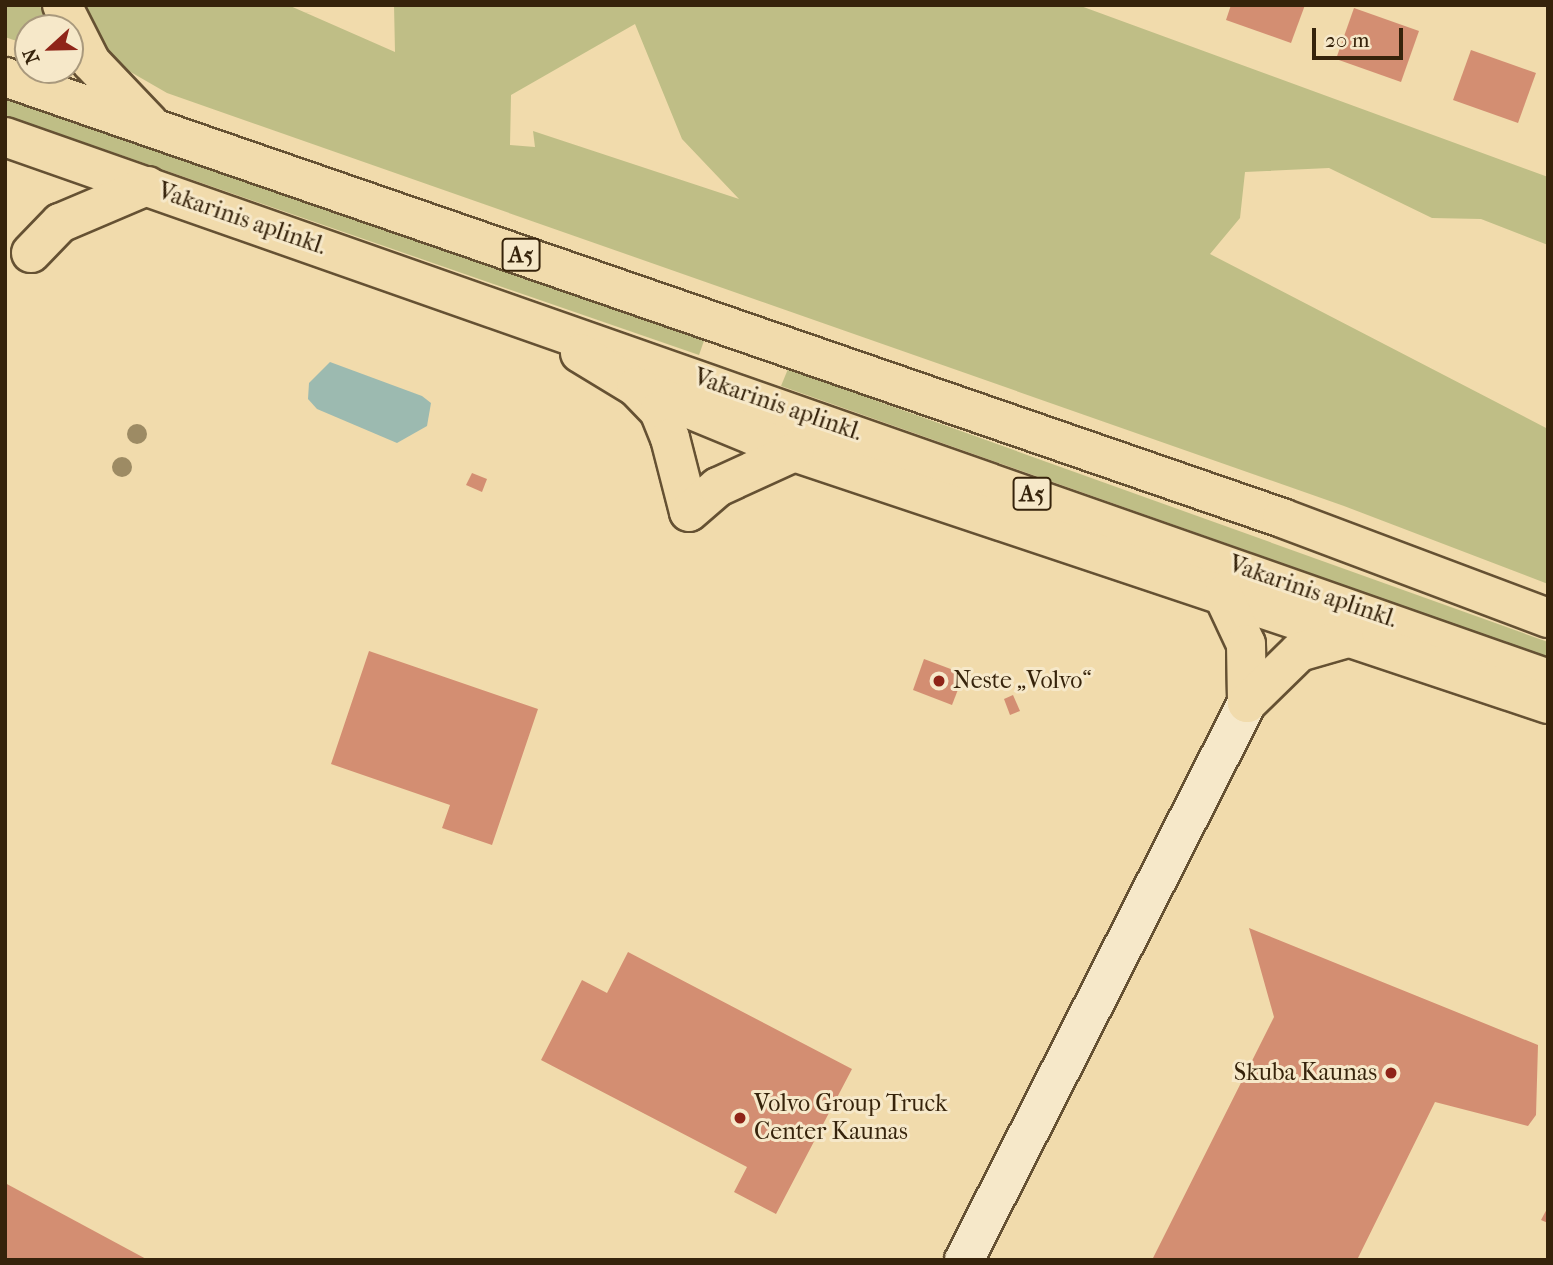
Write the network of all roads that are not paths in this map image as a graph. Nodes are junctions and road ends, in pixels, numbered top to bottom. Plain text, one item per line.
1 (62, 5) edge
2 (5, 77) edge
3 (156, 129) junction
4 (5, 137) edge
5 (147, 186) junction
6 (31, 253) dead end
7 (515, 314) junction
8 (636, 387) junction
9 (794, 452) junction
10 (1223, 595) junction
11 (1548, 618) edge
12 (1344, 639) junction
13 (1548, 679) edge
14 (1247, 703) junction
15 (1548, 704) edge
16 (964, 1260) edge

1 - 3 highway
2 - 3 highway, A5
3 - 11 highway, A5
4 - 5 highway, Vakarinis aplinkl. / A5
5 - 6 highway
5 - 7 highway, Vakarinis aplinkl. / A5
7 - 8 highway
7 - 13 highway, Vakarinis aplinkl. / A5
8 - 9 highway
8 - 9 highway
9 - 10 highway
10 - 12 highway
10 - 14 highway
12 - 14 highway
12 - 15 highway
14 - 16 street

